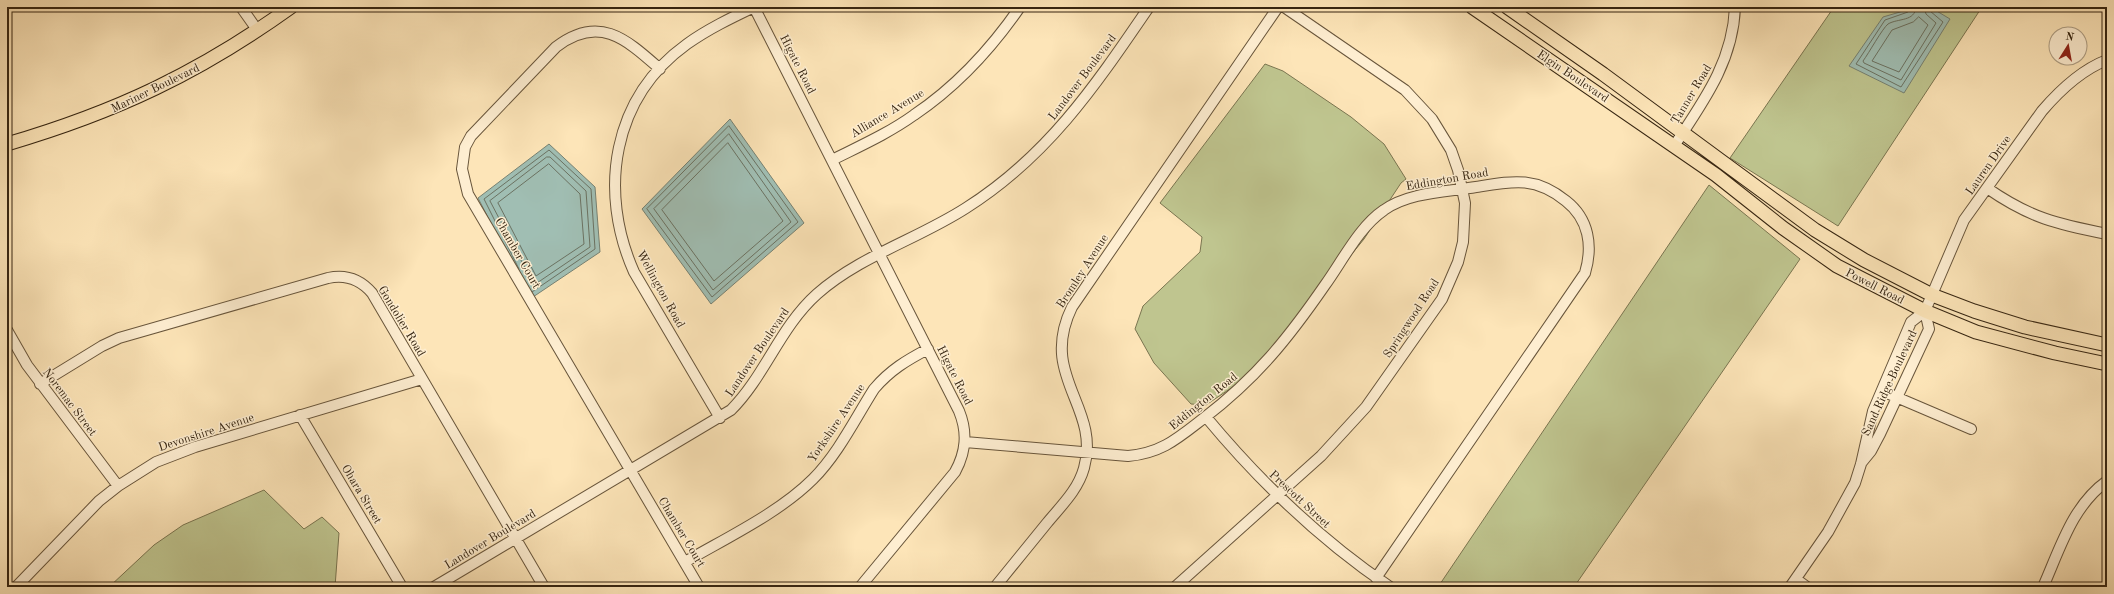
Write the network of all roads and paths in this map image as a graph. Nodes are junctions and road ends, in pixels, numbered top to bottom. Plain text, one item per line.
1 (241, 7) edge
2 (290, 7) edge
3 (754, 7) edge
4 (1020, 7) edge
5 (1149, 7) edge
6 (1278, 7) edge
7 (1284, 7) edge
8 (1472, 7) edge
9 (1507, 7) edge
10 (1735, 7) edge
11 (258, 31) junction
12 (2107, 60) edge
13 (660, 69) junction
14 (1683, 132) junction
15 (7, 144) edge
16 (1674, 146) junction
17 (832, 160) junction
18 (1988, 188) junction
19 (1463, 189) junction
20 (2107, 234) edge
21 (880, 255) junction
22 (1932, 295) junction
23 (1925, 311) junction
24 (7, 330) edge
25 (2107, 345) edge
26 (928, 349) junction
27 (2107, 364) edge
28 (422, 379) junction
29 (40, 384) junction
30 (1882, 391) junction
31 (1897, 398) junction
32 (300, 415) junction
33 (1206, 417) junction
34 (720, 418) junction
35 (1971, 429) dead end
36 (965, 442) junction
37 (1087, 452) junction
38 (1861, 464) junction
39 (631, 471) junction
40 (2107, 481) edge
41 (118, 486) junction
42 (1276, 496) junction
43 (516, 539) junction
44 (685, 562) junction
45 (1376, 578) junction
46 (1793, 583) edge
47 (16, 587) edge
48 (402, 587) edge
49 (434, 587) edge
50 (544, 587) edge
51 (699, 587) edge
52 (860, 587) edge
53 (995, 587) edge
54 (1175, 587) edge
55 (1390, 587) edge
56 (1807, 587) edge
57 (2044, 587) edge

1 - 11 street
2 - 11 main road, Mariner Boulevard
3 - 13 street, Wellington Road
3 - 17 street, Higate Road
4 - 17 street, Alliance Avenue
5 - 21 street, Landover Boulevard
6 - 37 street, Bromley Avenue
7 - 19 street, Springwood Road
8 - 16 main road, Elgin Boulevard
9 - 14 main road, Elgin Boulevard
10 - 14 street, Tanner Road
11 - 15 main road, Mariner Boulevard
12 - 18 street, Lauren Drive
13 - 34 street, Wellington Road
13 - 39 street, Chamber Court
14 - 16 street, Tanner Road
14 - 22 main road, Powell Road
16 - 23 main road, Powell Road
17 - 21 street, Higate Road
18 - 20 street
18 - 22 street, Lauren Drive
19 - 33 street, Eddington Road
19 - 42 street, Springwood Road
19 - 45 street, Eddington Road
21 - 26 street, Higate Road
21 - 34 street, Landover Boulevard
22 - 23 street, Lauren Drive
22 - 25 main road, Powell Road
23 - 27 main road, Powell Road
23 - 30 street, Sand Ridge Boulevard
23 - 31 street, Sand Ridge Boulevard
24 - 29 street, Noremac Street
26 - 36 street, Higate Road
26 - 44 street, Yorkshire Avenue
28 - 29 street, Gondolier Road
28 - 32 street, Devonshire Avenue
28 - 43 street, Gondolier Road
29 - 41 street, Noremac Street
30 - 31 street
30 - 38 street, Sand Ridge Boulevard
31 - 35 street
31 - 38 street, Sand Ridge Boulevard
32 - 41 street, Devonshire Avenue
32 - 48 street, Ohara Street
33 - 37 street, Eddington Road
33 - 42 street, Prescott Street
34 - 39 street, Landover Boulevard
36 - 37 street, Eddington Road
36 - 52 street, Higate Road
37 - 53 street, Bromley Avenue
38 - 46 street, Sand Ridge Boulevard
39 - 43 street, Landover Boulevard
39 - 44 street, Chamber Court
40 - 57 street
41 - 47 street, Devonshire Avenue
42 - 45 street, Prescott Street
42 - 54 street, Springwood Road
43 - 49 street, Landover Boulevard
43 - 50 street, Gondolier Road
44 - 51 street, Chamber Court
45 - 55 street, Prescott Street
46 - 56 street

